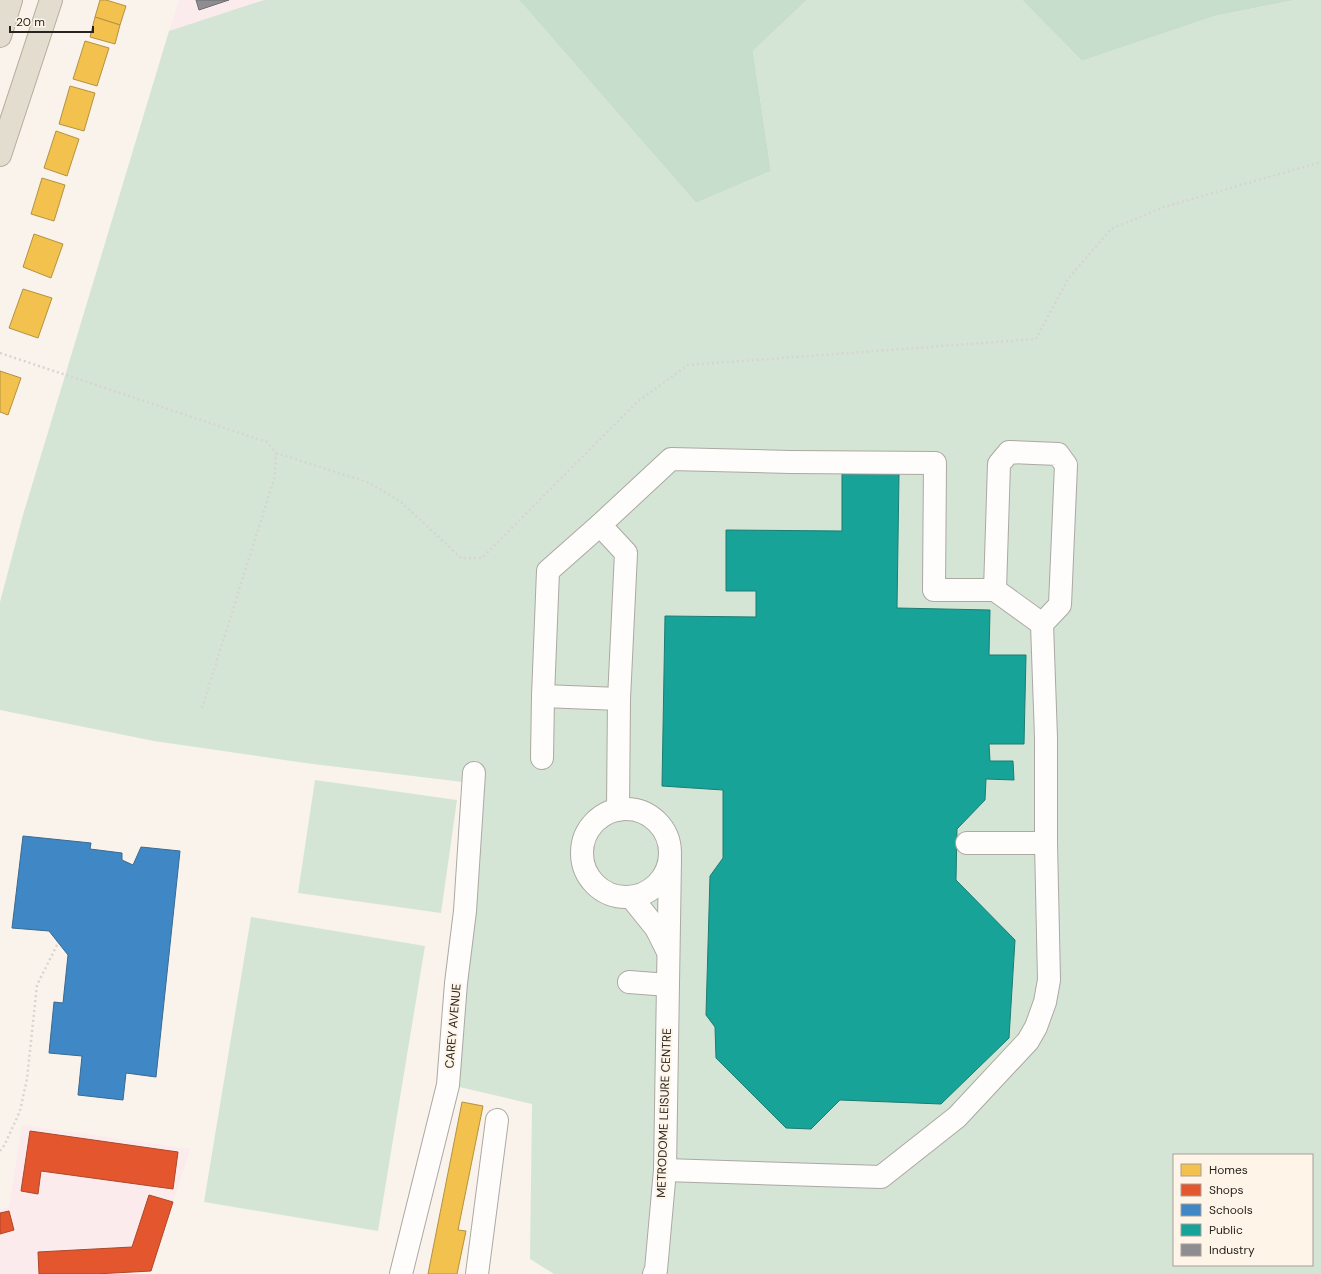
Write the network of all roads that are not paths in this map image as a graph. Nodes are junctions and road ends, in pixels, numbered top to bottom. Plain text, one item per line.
1 (11, 0) edge
2 (51, 0) edge
3 (0, 36) edge
4 (0, 155) edge
5 (600, 525) junction
6 (995, 590) junction
7 (1042, 624) junction
8 (543, 696) junction
9 (619, 699) junction
10 (542, 758) dead end
11 (474, 773) dead end
12 (618, 810) junction
13 (967, 843) dead end
14 (1046, 843) junction
15 (670, 860) junction
16 (631, 897) junction
17 (668, 952) junction
18 (629, 982) dead end
19 (668, 985) junction
20 (497, 1120) dead end
21 (665, 1170) junction
22 (401, 1274) edge
23 (477, 1274) edge
24 (654, 1274) edge

1 - 3 highway
2 - 4 highway
5 - 6 street
5 - 8 street
5 - 9 street
6 - 7 street
6 - 7 street
7 - 14 street
8 - 9 street
8 - 10 street
9 - 12 street
11 - 22 street, CAREY AVENUE
12 - 15 street, METRODOME LEISURE CENTRE
12 - 16 street, METRODOME LEISURE CENTRE
13 - 14 street
14 - 21 street
15 - 16 street, METRODOME LEISURE CENTRE
15 - 17 street, METRODOME LEISURE CENTRE
16 - 17 street, METRODOME LEISURE CENTRE
17 - 19 street, METRODOME LEISURE CENTRE
18 - 19 street
19 - 21 street, METRODOME LEISURE CENTRE
20 - 23 street
21 - 24 street, METRODOME LEISURE CENTRE

